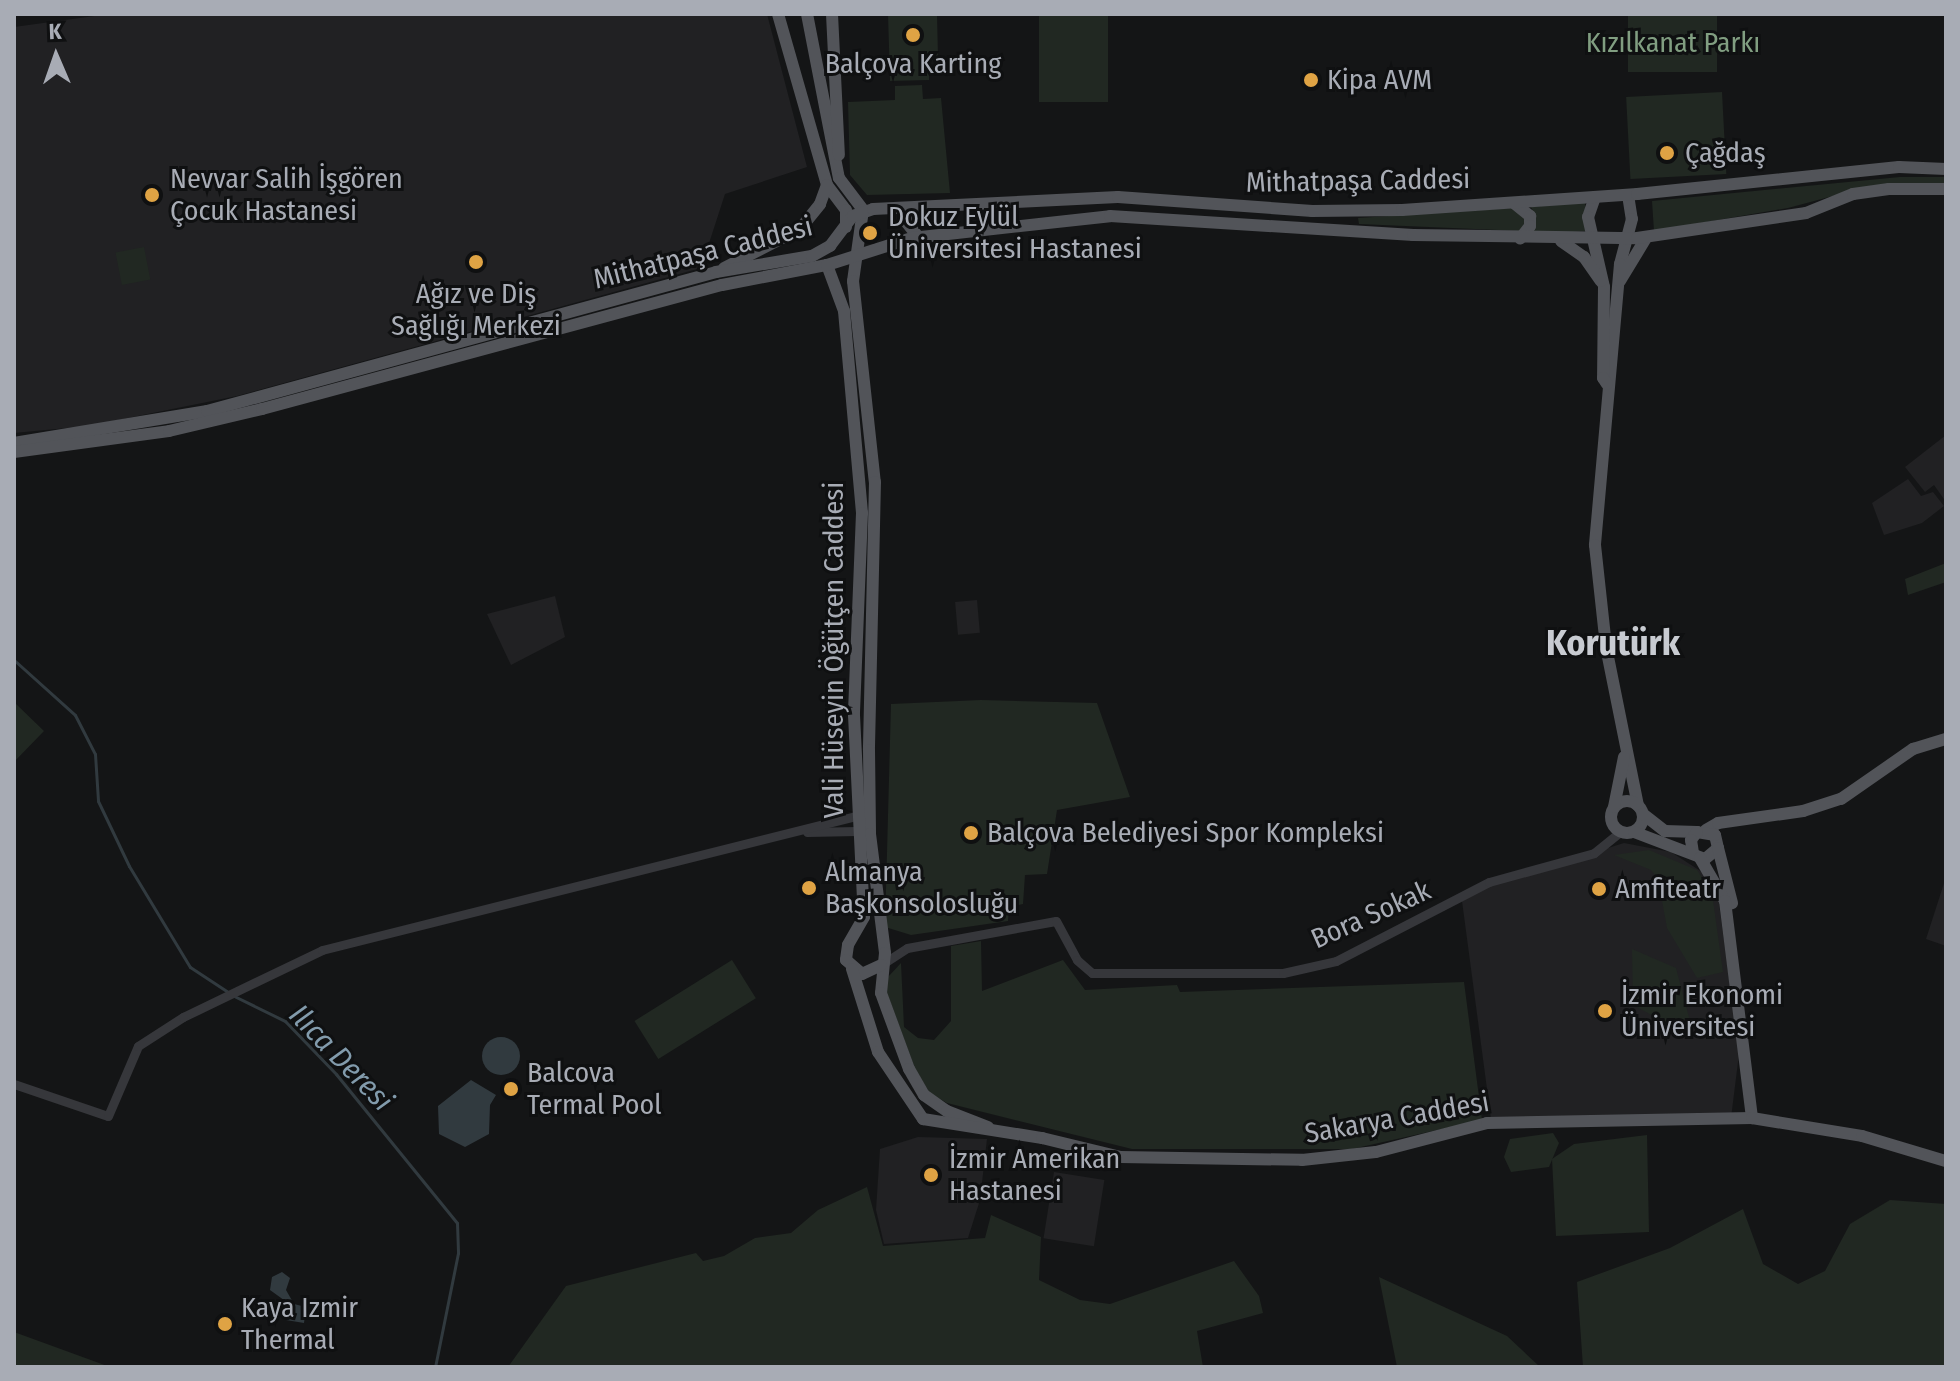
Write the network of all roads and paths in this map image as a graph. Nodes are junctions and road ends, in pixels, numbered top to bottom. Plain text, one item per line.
1 (778, 14) edge
2 (807, 14) edge
3 (832, 14) edge
4 (824, 117) junction
5 (1946, 169) edge
6 (839, 178) junction
7 (826, 183) junction
8 (1946, 189) edge
9 (1628, 195) junction
10 (1595, 197) junction
11 (1512, 202) junction
12 (916, 207) junction
13 (863, 210) junction
14 (848, 221) junction
15 (919, 238) junction
16 (1626, 238) junction
17 (1646, 238) junction
18 (1520, 239) junction
19 (1558, 240) junction
20 (1595, 240) junction
21 (859, 254) junction
22 (827, 265) junction
23 (716, 272) junction
24 (1618, 284) junction
25 (722, 285) junction
26 (1604, 287) junction
27 (1607, 384) junction
28 (14, 443) edge
29 (14, 452) edge
30 (1625, 738) junction
31 (1946, 739) edge
32 (1614, 807) junction
33 (1640, 810) junction
34 (856, 816) junction
35 (1736, 823) junction
36 (1702, 831) junction
37 (864, 832) junction
38 (1620, 832) junction
39 (1634, 832) junction
40 (784, 834) junction
41 (1718, 843) junction
42 (1697, 855) junction
43 (1731, 938) junction
44 (853, 939) junction
45 (880, 941) junction
46 (907, 948) junction
47 (881, 965) junction
48 (852, 969) junction
49 (14, 1084) edge
50 (1752, 1118) junction
51 (998, 1131) junction
52 (1946, 1161) edge

1 - 7 main road
2 - 4 main road
3 - 6 main road
4 - 6 main road
4 - 7 main road
5 - 9 main road
6 - 13 main road
7 - 14 main road
7 - 23 main road
8 - 17 main road
9 - 10 main road
9 - 16 main road
10 - 11 main road, Mithatpaşa Caddesi
10 - 20 main road
11 - 12 main road, Mithatpaşa Caddesi
11 - 18 main road
12 - 13 main road, Mithatpaşa Caddesi
12 - 15 main road
13 - 14 main road, Mithatpaşa Caddesi
13 - 21 main road, Vali Hüseyin Öğütçen Caddesi
14 - 22 main road
14 - 23 main road, Mithatpaşa Caddesi
15 - 18 main road, Mithatpaşa Caddesi
15 - 21 main road, Mithatpaşa Caddesi
16 - 17 main road
16 - 20 main road
16 - 24 main road
17 - 24 main road
18 - 19 main road, Mithatpaşa Caddesi
19 - 20 main road, Mithatpaşa Caddesi
19 - 26 main road
20 - 26 main road
21 - 22 main road, Mithatpaşa Caddesi
21 - 37 main road, Vali Hüseyin Öğütçen Caddesi
22 - 25 main road, Mithatpaşa Caddesi
22 - 34 main road, Vali Hüseyin Öğütçen Caddesi
23 - 25 main road
23 - 28 main road, Mithatpaşa Caddesi
24 - 27 main road
25 - 29 main road, Mithatpaşa Caddesi
26 - 27 main road
27 - 30 main road
30 - 32 main road
30 - 33 main road
31 - 35 main road
32 - 33 main road
32 - 38 main road
33 - 36 main road
33 - 39 main road
34 - 37 main road
34 - 40 street
35 - 36 main road
35 - 41 main road
36 - 41 main road
36 - 42 main road
37 - 40 street
37 - 44 main road, Vali Hüseyin Öğütçen Caddesi
37 - 45 main road, Vali Hüseyin Öğütçen Caddesi
38 - 39 main road
38 - 46 street, Bora Sokak
39 - 42 main road
40 - 49 street
41 - 42 main road
41 - 43 main road
42 - 43 main road
43 - 50 main road
44 - 45 main road
44 - 48 main road
45 - 46 street
45 - 47 main road
46 - 47 street
47 - 48 main road
47 - 51 main road, Sakarya Caddesi
48 - 51 main road, Sakarya Caddesi
50 - 51 main road, Sakarya Caddesi
50 - 52 main road, Sakarya Caddesi

